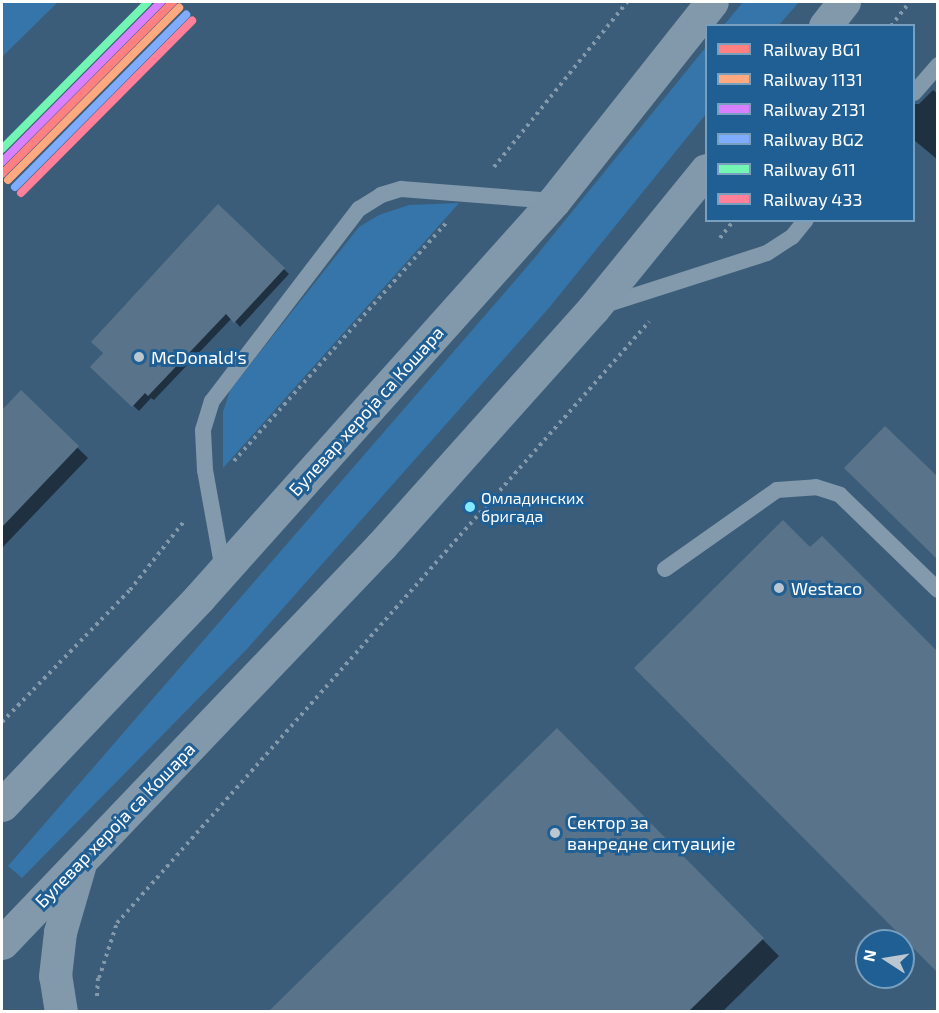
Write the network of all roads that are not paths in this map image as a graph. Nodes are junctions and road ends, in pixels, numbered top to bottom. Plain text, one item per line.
1 (712, 2) edge
2 (844, 2) edge
3 (827, 24) edge
4 (938, 65) edge
5 (915, 92) edge
6 (705, 171) edge
7 (554, 201) junction
8 (804, 222) edge
9 (593, 309) junction
10 (665, 569) dead end
11 (223, 571) junction
12 (938, 590) edge
13 (33, 774) junction
14 (2, 788) edge
15 (2, 806) edge
16 (80, 861) junction
17 (2, 943) edge
18 (61, 1011) edge

1 - 7 main road, Булевар хероја са Кошара
2 - 3 main road
4 - 5 lane
6 - 9 main road, Булевар хероја са Кошара
7 - 11 main road, Булевар хероја са Кошара
7 - 11 lane
8 - 9 lane
9 - 16 main road, Булевар хероја са Кошара
10 - 12 lane
11 - 13 main road, Булевар хероја са Кошара
13 - 14 main road
13 - 15 main road, Булевар хероја са Кошара
16 - 17 main road, Булевар хероја са Кошара
16 - 18 main road

